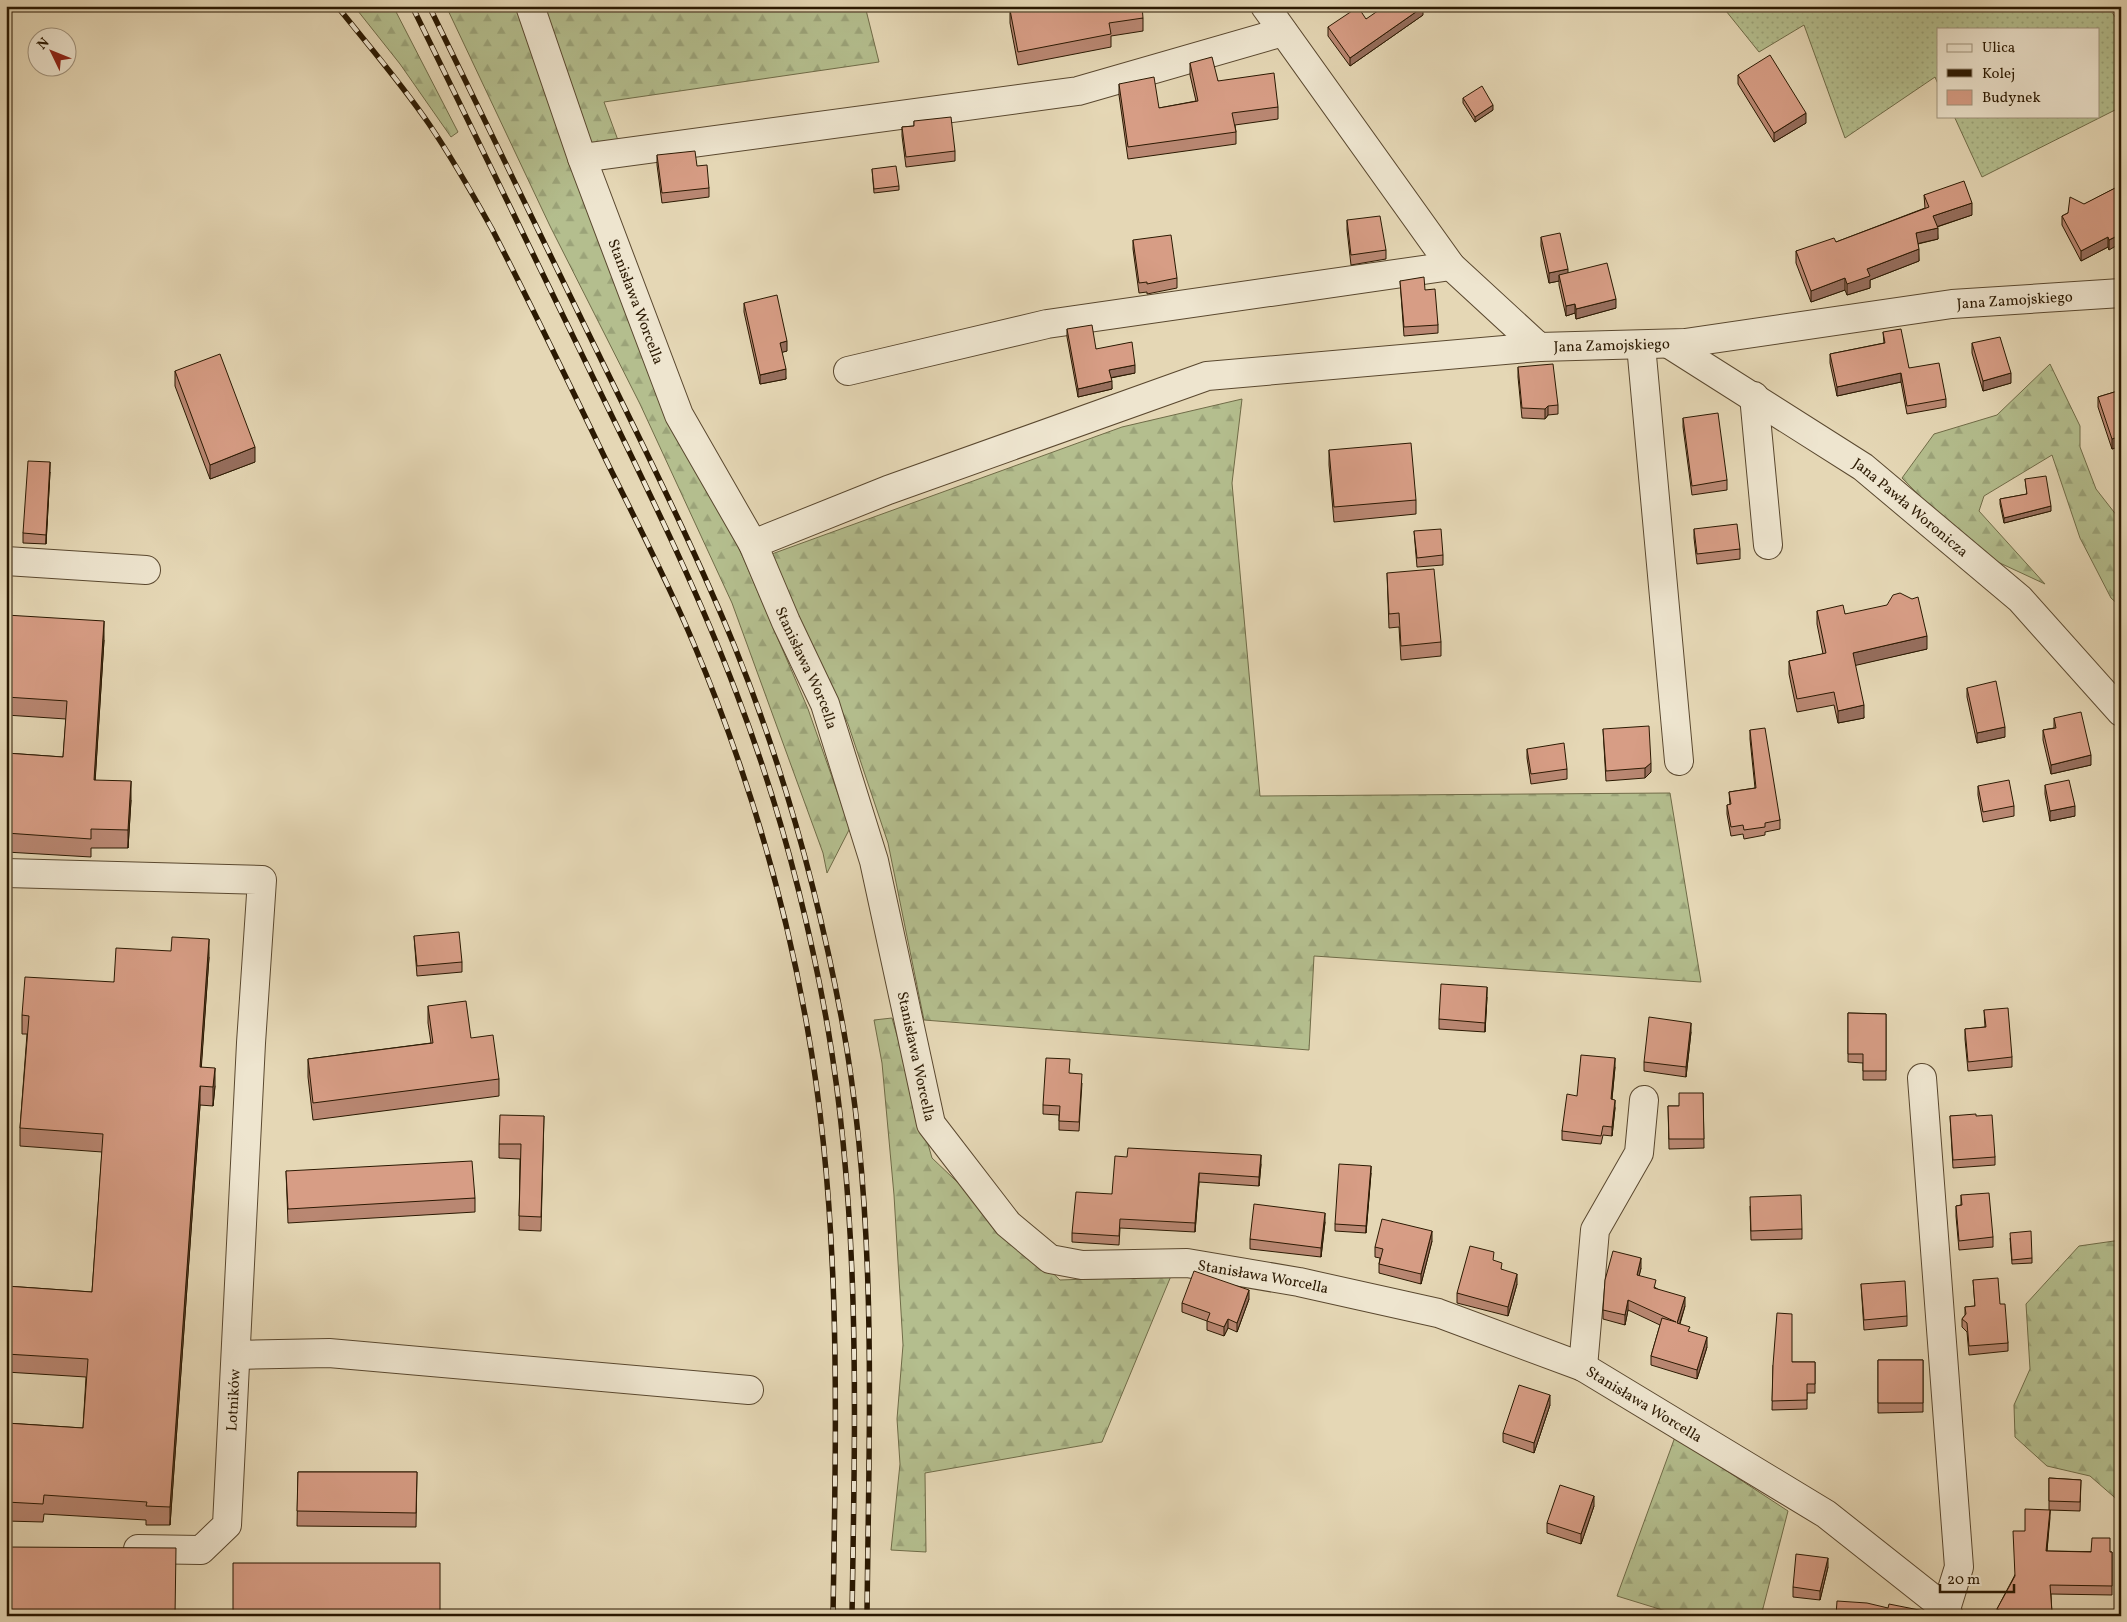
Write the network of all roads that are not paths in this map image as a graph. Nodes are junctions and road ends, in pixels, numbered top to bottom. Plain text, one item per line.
1 (530, 6) edge
2 (1265, 6) edge
3 (1283, 32) junction
4 (582, 158) junction
5 (1451, 266) junction
6 (2121, 293) edge
7 (1669, 344) junction
8 (1641, 345) junction
9 (1539, 347) junction
10 (848, 371) dead end
11 (1754, 396) junction
12 (753, 544) junction
13 (1768, 545) dead end
14 (6, 561) edge
15 (146, 570) dead end
16 (2121, 712) edge
17 (1679, 762) dead end
18 (6, 873) edge
19 (1922, 1078) dead end
20 (1644, 1100) dead end
21 (236, 1355) junction
22 (1583, 1368) junction
23 (749, 1390) dead end
24 (114, 1549) edge
25 (1947, 1612) edge

1 - 4 street, Stanisława Worcella
2 - 3 street, Jana Zamojskiego
3 - 4 street
3 - 5 street, Jana Zamojskiego
4 - 12 street, Stanisława Worcella
5 - 9 street, Jana Zamojskiego
5 - 10 street
6 - 7 street, Jana Zamojskiego
7 - 8 street, Jana Zamojskiego
7 - 11 street, Jana Pawła Woronicza
8 - 9 street, Jana Zamojskiego
8 - 17 street
9 - 12 street
11 - 13 street
11 - 16 street, Jana Pawła Woronicza
12 - 22 street, Stanisława Worcella
14 - 15 street
18 - 21 street, Lotników
19 - 25 street
20 - 22 street
21 - 23 street
21 - 24 street, Lotników
22 - 25 street, Stanisława Worcella

